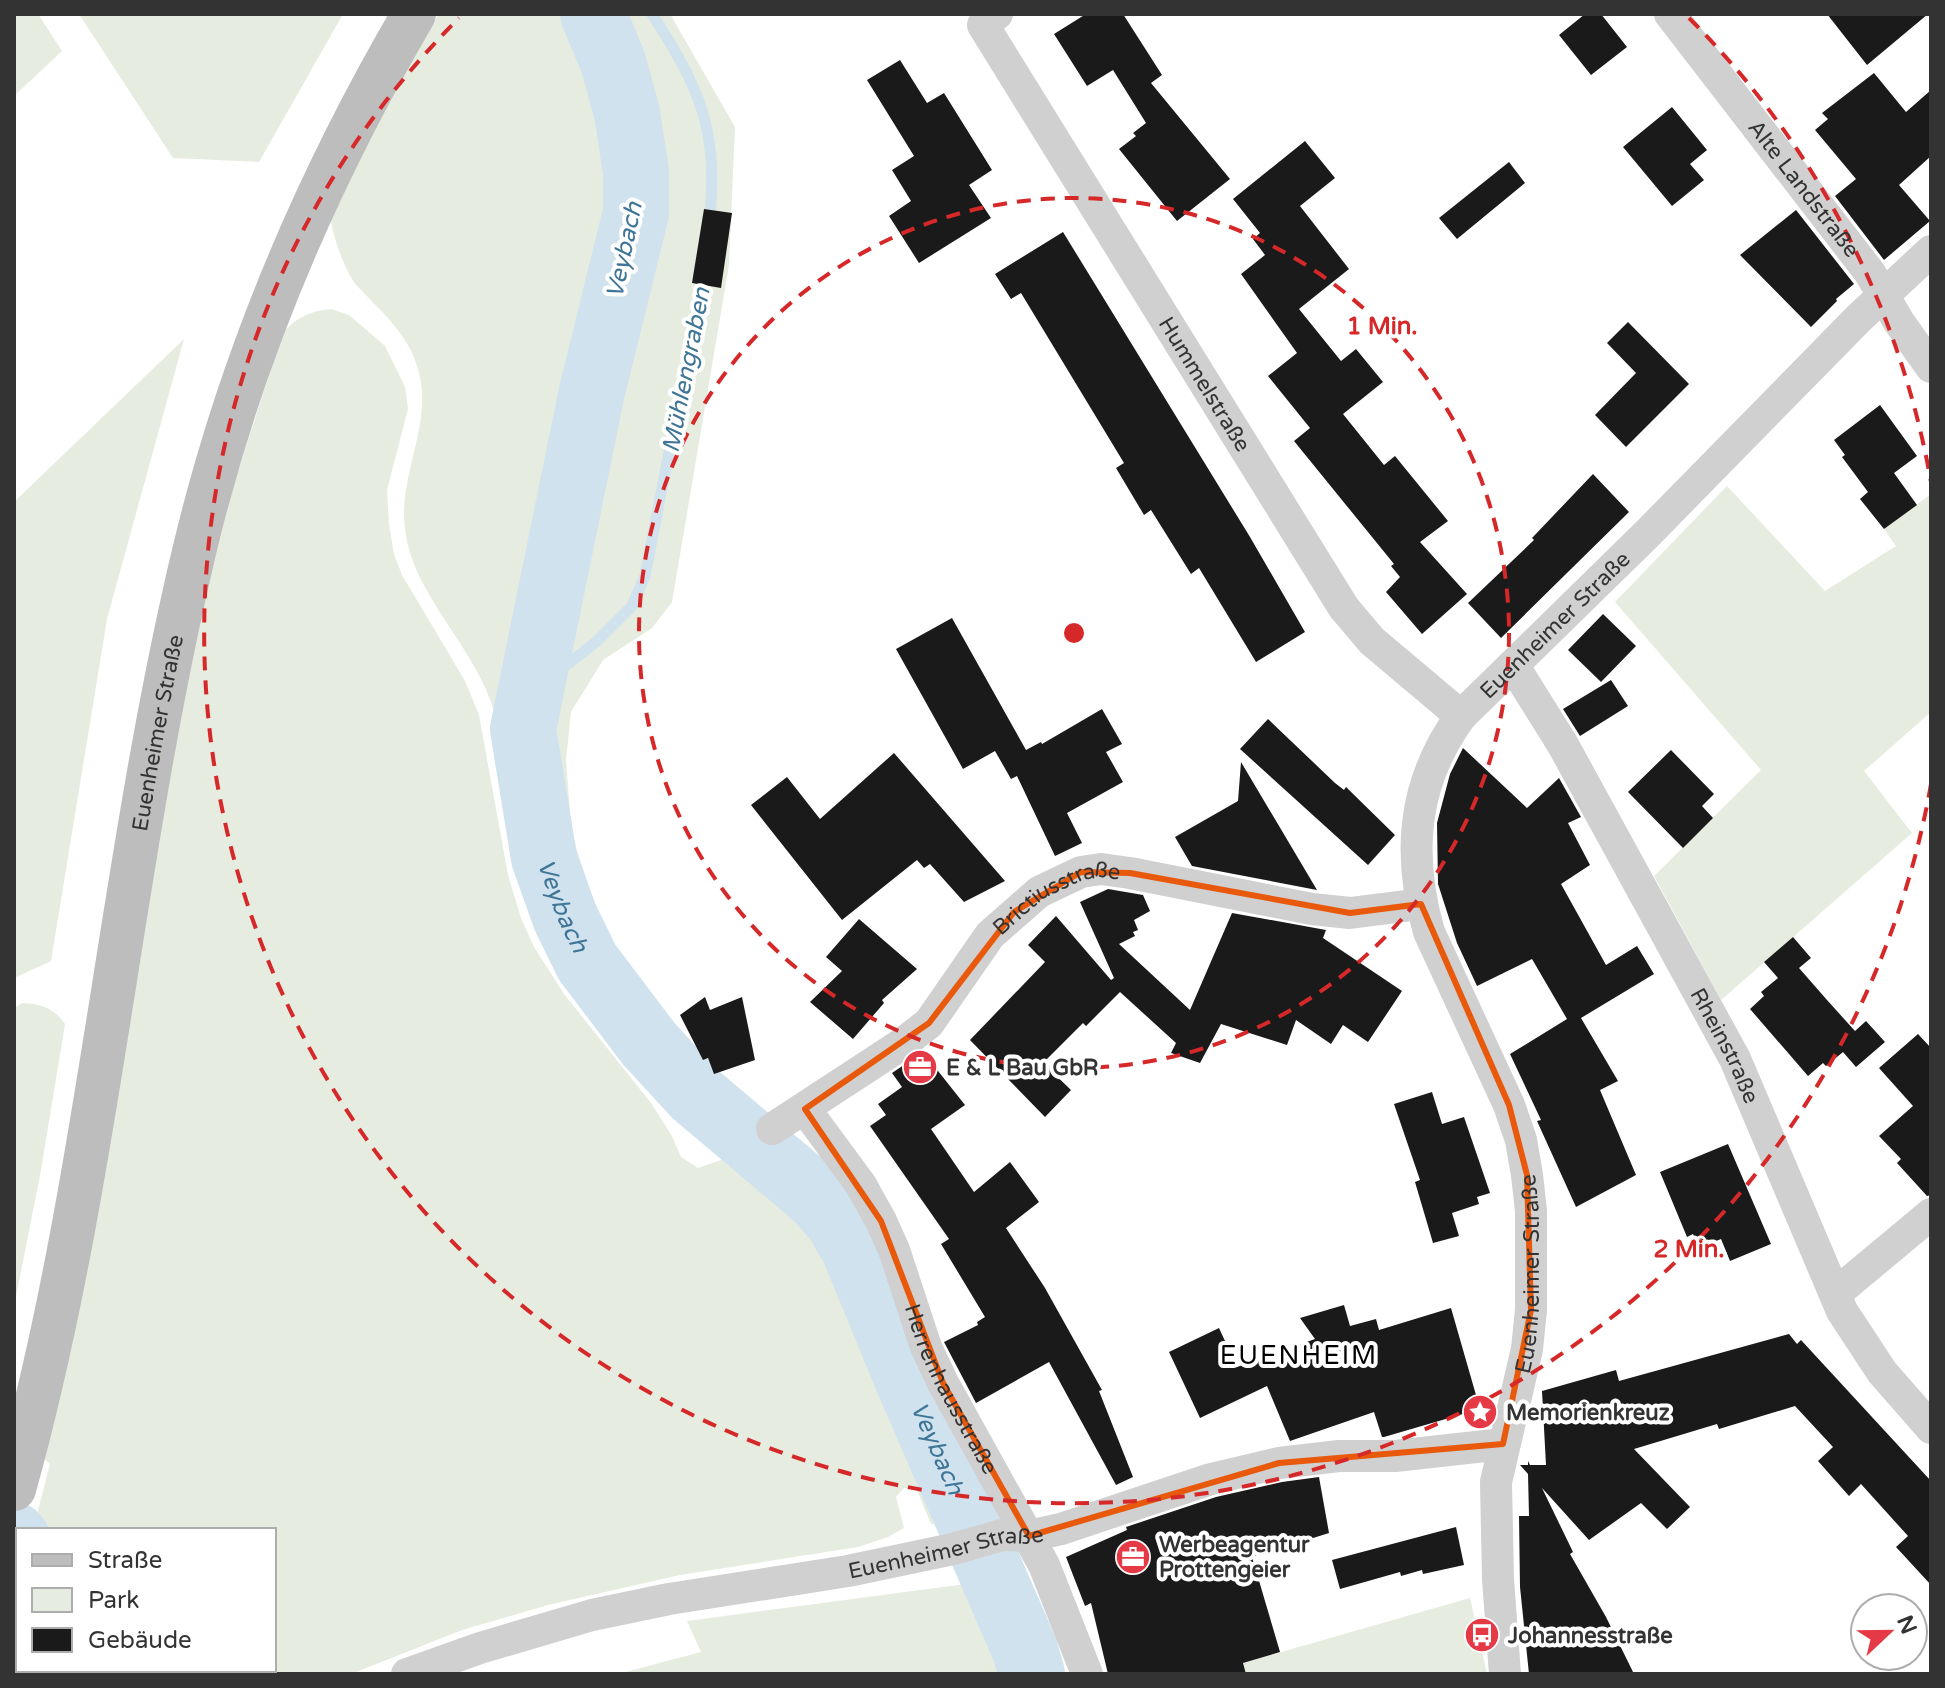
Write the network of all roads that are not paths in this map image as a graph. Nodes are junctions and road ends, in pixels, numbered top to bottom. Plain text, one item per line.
1 (414, 14) edge
2 (1670, 14) edge
3 (990, 19) edge
4 (1931, 251) edge
5 (1883, 294) junction
6 (1931, 367) edge
7 (1513, 665) junction
8 (1461, 716) junction
9 (1421, 904) junction
10 (805, 1109) junction
11 (772, 1129) dead end
12 (1931, 1214) edge
13 (1835, 1294) junction
14 (1931, 1428) edge
15 (1503, 1444) junction
16 (14, 1489) edge
17 (1016, 1535) junction
18 (407, 1674) edge
19 (1087, 1674) edge
20 (1505, 1674) edge

1 - 16 main road, Euenheimer Straße
2 - 5 street, Alte Landstraße
3 - 8 street, Hummelstraße
4 - 5 street, Euenheimer Straße
5 - 6 street, Alte Landstraße
5 - 7 street, Euenheimer Straße
7 - 8 street, Euenheimer Straße
7 - 13 street, Rheinstraße
8 - 9 street, Euenheimer Straße
9 - 10 street, Brictiusstraße
9 - 15 street, Euenheimer Straße
10 - 11 street, Brictiusstraße
10 - 17 street, Herrenhausstraße
12 - 13 street
13 - 14 street, Rheinstraße
15 - 17 street, Euenheimer Straße
15 - 20 street
17 - 18 street, Euenheimer Straße
17 - 19 street, Herrenhausstraße

